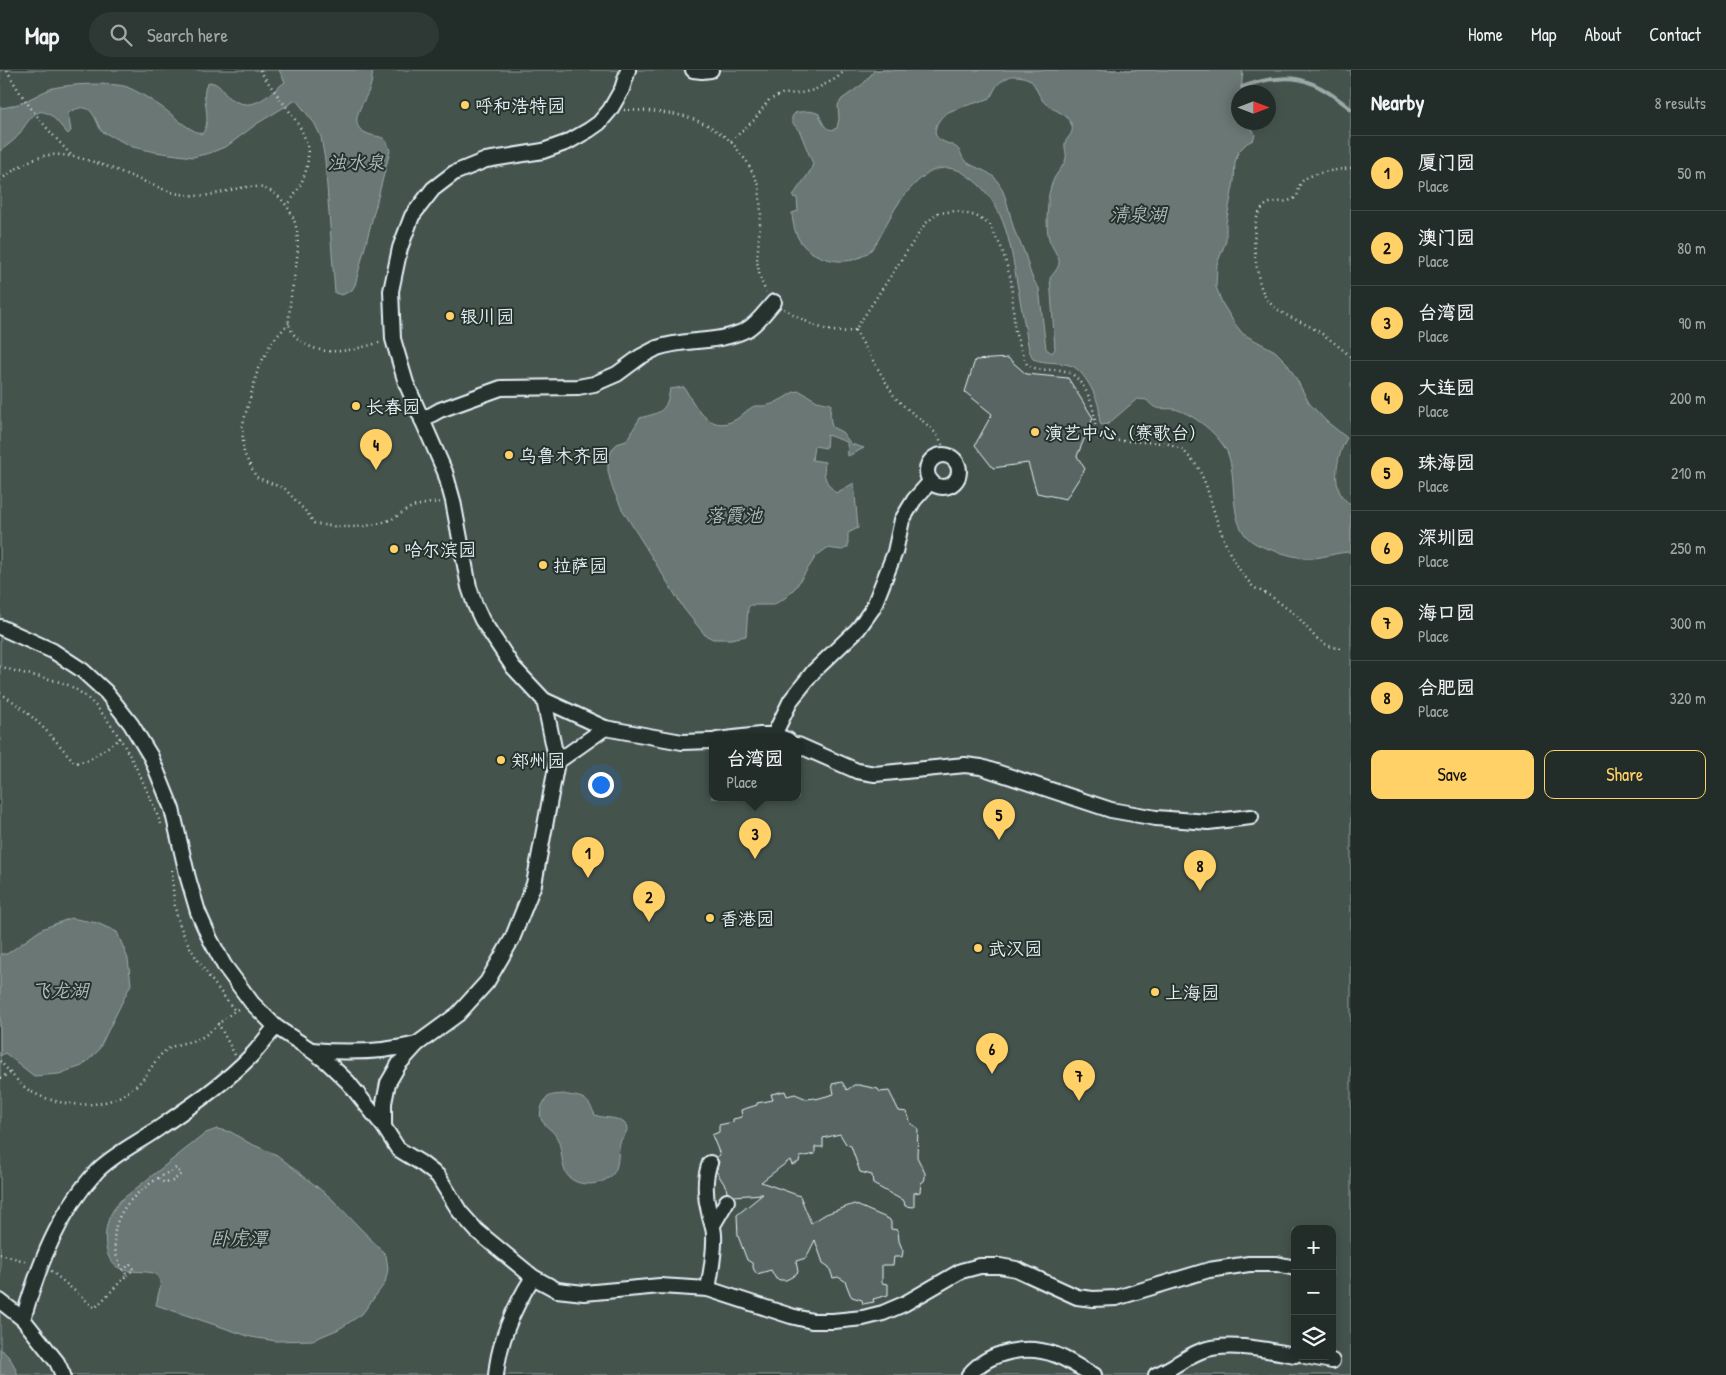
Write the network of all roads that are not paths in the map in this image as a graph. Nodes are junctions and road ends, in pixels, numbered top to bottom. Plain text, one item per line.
1 (628, 70) edge
2 (693, 70) edge
3 (711, 70) edge
4 (774, 302) road end
5 (422, 420) junction
6 (931, 481) junction
7 (0, 628) edge
8 (544, 700) junction
9 (605, 728) junction
10 (774, 735) joint
11 (751, 736) edge
12 (709, 741) edge
13 (801, 746) edge
14 (557, 762) junction
15 (1251, 816) dead end
16 (276, 1027) junction
17 (417, 1044) junction
18 (311, 1050) junction
19 (384, 1127) junction
20 (710, 1162) dead end
21 (727, 1201) dead end
22 (713, 1224) junction
23 (1291, 1267) edge
24 (533, 1277) junction
25 (708, 1289) junction
26 (0, 1301) edge
27 (23, 1319) junction
28 (1291, 1353) edge
29 (1327, 1360) edge
30 (1332, 1361) dead end
31 (63, 1375) edge
32 (496, 1375) edge
33 (969, 1375) edge
34 (1094, 1375) edge
35 (1156, 1375) edge

1 - 5 street
2 - 3 street
4 - 5 street
5 - 8 street
6 - 6 street
6 - 10 street
7 - 16 street
8 - 9 street
8 - 14 street
9 - 12 street
9 - 14 street
10 - 11 street
13 - 15 street
14 - 17 street
16 - 18 street
16 - 27 street
17 - 18 street
17 - 19 street
18 - 19 street
19 - 24 street
20 - 22 street
21 - 22 street
22 - 25 street
23 - 25 street
24 - 25 street
24 - 32 street
26 - 27 street
27 - 31 street
28 - 35 street
29 - 30 street
33 - 34 street

